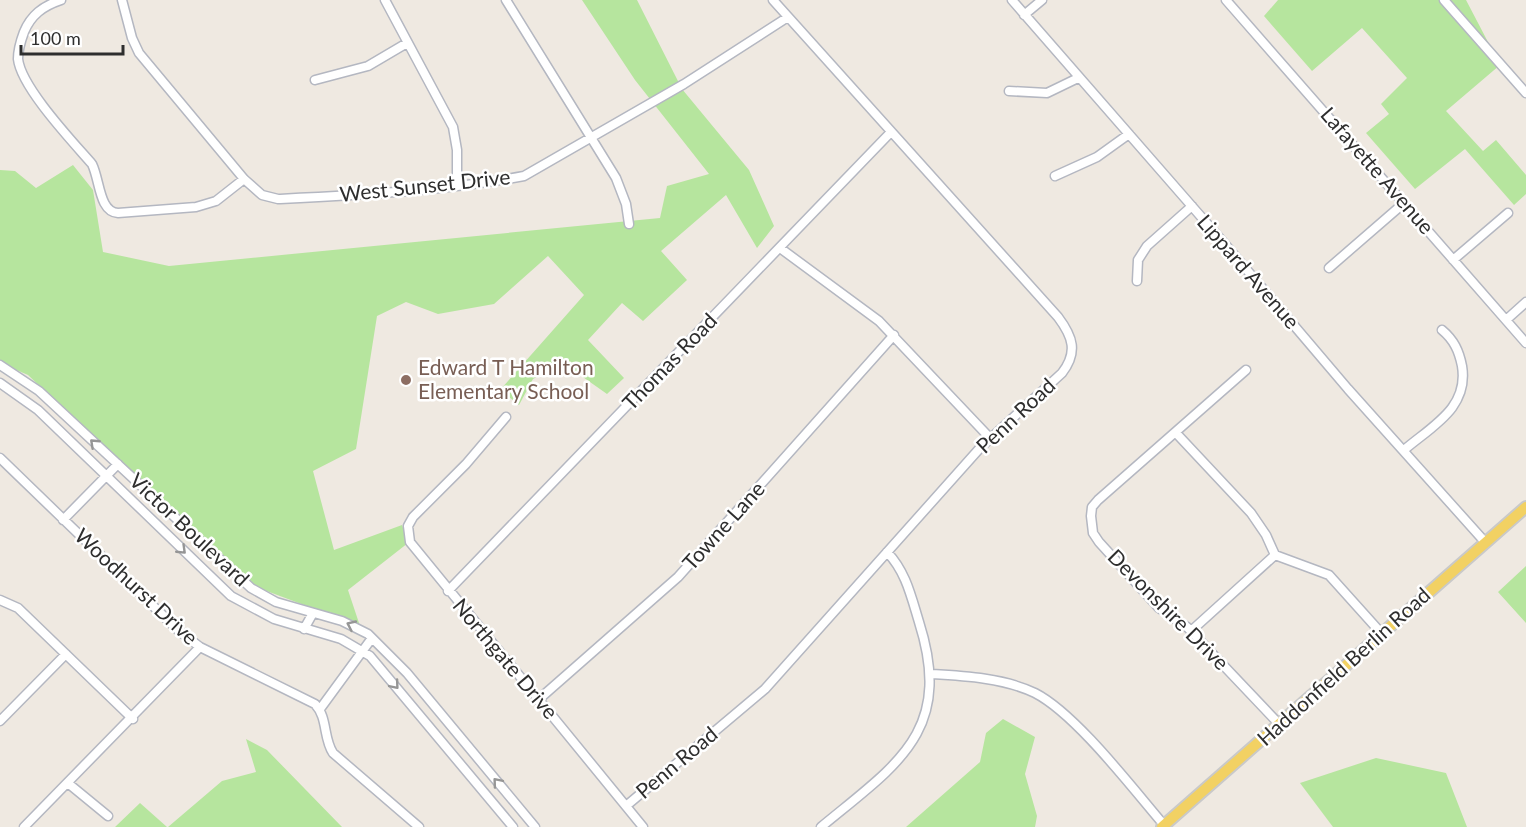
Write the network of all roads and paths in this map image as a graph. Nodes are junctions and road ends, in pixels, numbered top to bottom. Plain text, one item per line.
1 (61, 0) edge
2 (122, 0) edge
3 (386, 0) edge
4 (506, 0) edge
5 (773, 0) edge
6 (1012, 0) edge
7 (1042, 0) edge
8 (1226, 0) edge
9 (1444, 0) edge
10 (1024, 15) junction
11 (788, 17) junction
12 (407, 44) junction
13 (1078, 78) junction
14 (315, 80) dead end
15 (1009, 91) dead end
16 (1526, 93) edge
17 (891, 132) junction
18 (1129, 134) junction
19 (590, 139) junction
20 (1055, 176) dead end
21 (244, 179) junction
22 (457, 185) junction
23 (1404, 203) junction
24 (1192, 206) junction
25 (1508, 213) dead end
26 (629, 224) dead end
27 (780, 248) junction
28 (1453, 260) junction
29 (1329, 268) dead end
30 (1137, 281) dead end
31 (1526, 302) edge
32 (1506, 320) junction
33 (1442, 330) dead end
34 (894, 335) junction
35 (1526, 343) edge
36 (0, 365) edge
37 (1246, 370) dead end
38 (0, 383) edge
39 (506, 417) dead end
40 (1176, 433) junction
41 (990, 438) junction
42 (1404, 450) junction
43 (0, 458) edge
44 (118, 464) junction
45 (105, 476) junction
46 (1526, 507) edge
47 (63, 520) junction
48 (1485, 542) junction
49 (887, 552) junction
50 (1275, 555) junction
51 (448, 591) junction
52 (0, 600) edge
53 (313, 613) junction
54 (304, 629) junction
55 (1191, 631) junction
56 (1382, 634) junction
57 (372, 638) junction
58 (200, 647) junction
59 (362, 650) junction
60 (66, 654) junction
61 (930, 674) junction
62 (538, 700) junction
63 (320, 709) junction
64 (133, 719) junction
65 (0, 721) edge
66 (1280, 725) junction
67 (69, 784) junction
68 (626, 806) junction
69 (108, 816) dead end
70 (1163, 826) edge
71 (24, 827) edge
72 (419, 827) edge
73 (513, 827) edge
74 (535, 827) edge
75 (643, 827) edge
76 (821, 827) edge

1 - 21 street
2 - 21 street, West Sunset Drive
3 - 12 street
4 - 19 street
5 - 11 street, Penn Road
6 - 10 street, Lippard Avenue
7 - 10 street
8 - 23 street, Lafayette Avenue
9 - 16 street
10 - 13 street, Lippard Avenue
11 - 17 street, Penn Road
11 - 19 street, West Sunset Drive
12 - 14 street
12 - 22 street
13 - 15 street
13 - 18 street, Lippard Avenue
17 - 27 street, Thomas Road
17 - 41 street, Penn Road
18 - 20 street
18 - 24 street, Lippard Avenue
19 - 22 street, West Sunset Drive
19 - 26 street
21 - 22 street, West Sunset Drive
23 - 28 street, Lafayette Avenue
23 - 29 street
24 - 30 street
24 - 42 street, Lippard Avenue
25 - 28 street
27 - 34 street
27 - 51 street, Thomas Road
28 - 32 street, Lafayette Avenue
31 - 32 street
32 - 35 street, Lafayette Avenue
33 - 42 street
34 - 41 street
34 - 62 street, Towne Lane
44 -> 36 street, Victor Boulevard
37 - 40 street, Devonshire Drive
38 - 45 street, Victor Boulevard
39 - 51 street, Northgate Drive
40 - 50 street
40 - 55 street, Devonshire Drive
41 - 49 street, Penn Road
42 - 48 street, Lippard Avenue
43 - 47 street, Woodhurst Drive
44 - 45 street
44 - 53 street, Victor Boulevard
45 - 47 street
45 -> 54 street, Victor Boulevard
46 - 48 main road, Haddonfield Berlin Road
47 - 58 street, Woodhurst Drive
48 - 56 main road, Haddonfield Berlin Road
49 - 61 street
49 - 68 street, Penn Road
50 - 55 street
50 - 56 street
51 - 62 street, Northgate Drive
52 - 60 street
53 - 54 street
57 -> 53 street, Victor Boulevard
54 - 59 street, Victor Boulevard
55 - 66 street, Devonshire Drive
56 - 66 main road, Haddonfield Berlin Road
57 - 59 street
74 -> 57 street, Victor Boulevard
58 - 63 street, Woodhurst Drive
58 - 64 street
59 - 63 street
59 -> 73 street, Victor Boulevard
60 - 64 street
60 - 65 street
61 - 70 street
61 - 76 street
62 - 68 street, Northgate Drive
63 - 72 street
64 - 67 street
66 - 70 main road, Haddonfield Berlin Road
67 - 69 street
67 - 71 street
68 - 75 street, Northgate Drive

